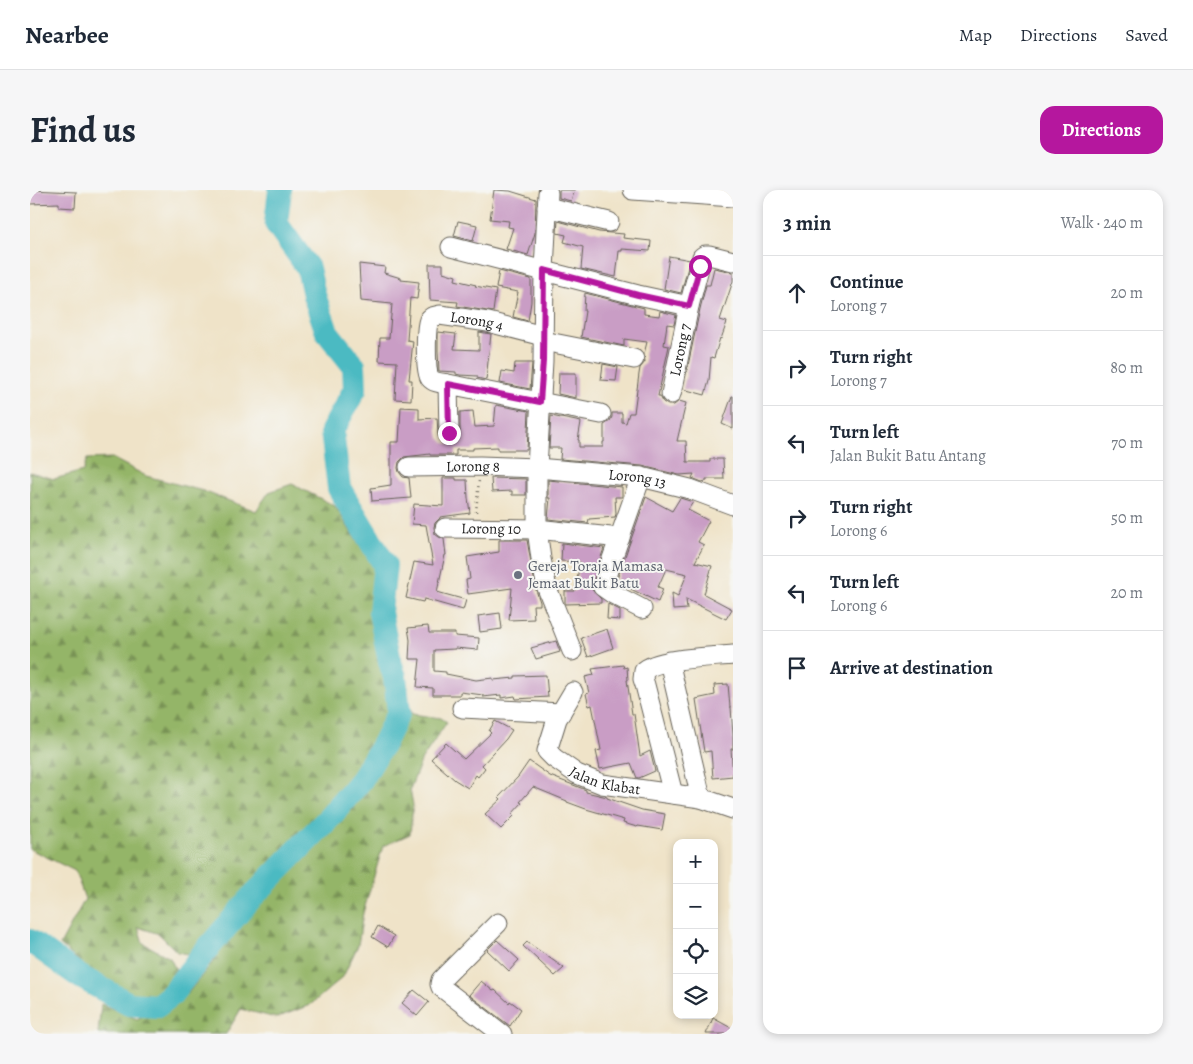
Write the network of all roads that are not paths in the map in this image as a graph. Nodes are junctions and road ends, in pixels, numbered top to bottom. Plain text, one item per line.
1 (633, 190) edge
2 (544, 195) edge
3 (733, 197) edge
4 (610, 222) dead end
5 (451, 247) dead end
6 (733, 261) edge
7 (544, 270) junction
8 (689, 306) junction
9 (543, 338) junction
10 (634, 359) dead end
11 (448, 384) junction
12 (671, 394) dead end
13 (540, 402) junction
14 (601, 414) dead end
15 (449, 433) dead end
16 (409, 467) dead end
17 (537, 468) junction
18 (642, 477) junction
19 (733, 505) edge
20 (445, 528) dead end
21 (537, 529) junction
22 (620, 538) junction
23 (642, 610) dead end
24 (572, 651) dead end
25 (733, 655) edge
26 (669, 661) junction
27 (573, 692) dead end
28 (462, 708) dead end
29 (561, 713) junction
30 (673, 794) junction
31 (701, 798) junction
32 (733, 809) edge
33 (498, 924) dead end
34 (502, 1034) edge

1 - 3 street
2 - 4 street
2 - 7 street
5 - 7 street, Lorong 7
6 - 8 street, Lorong 7
7 - 8 street, Lorong 7
7 - 9 street
8 - 12 street, Lorong 7
9 - 10 street
9 - 11 street, Lorong 4
9 - 13 street
11 - 13 street
11 - 15 street
13 - 14 street
13 - 17 street
16 - 17 street, Lorong 8
17 - 18 street, Lorong 13
17 - 21 street
18 - 19 street, Lorong 13
18 - 22 street
20 - 21 street, Lorong 10
21 - 22 street, Lorong 10
21 - 24 street
22 - 23 street
25 - 26 street
26 - 30 street
26 - 31 street
27 - 29 street, Jalan Klabat
28 - 29 street
29 - 30 street, Jalan Klabat
30 - 31 street, Jalan Klabat
31 - 32 street, Jalan Klabat
33 - 34 street

